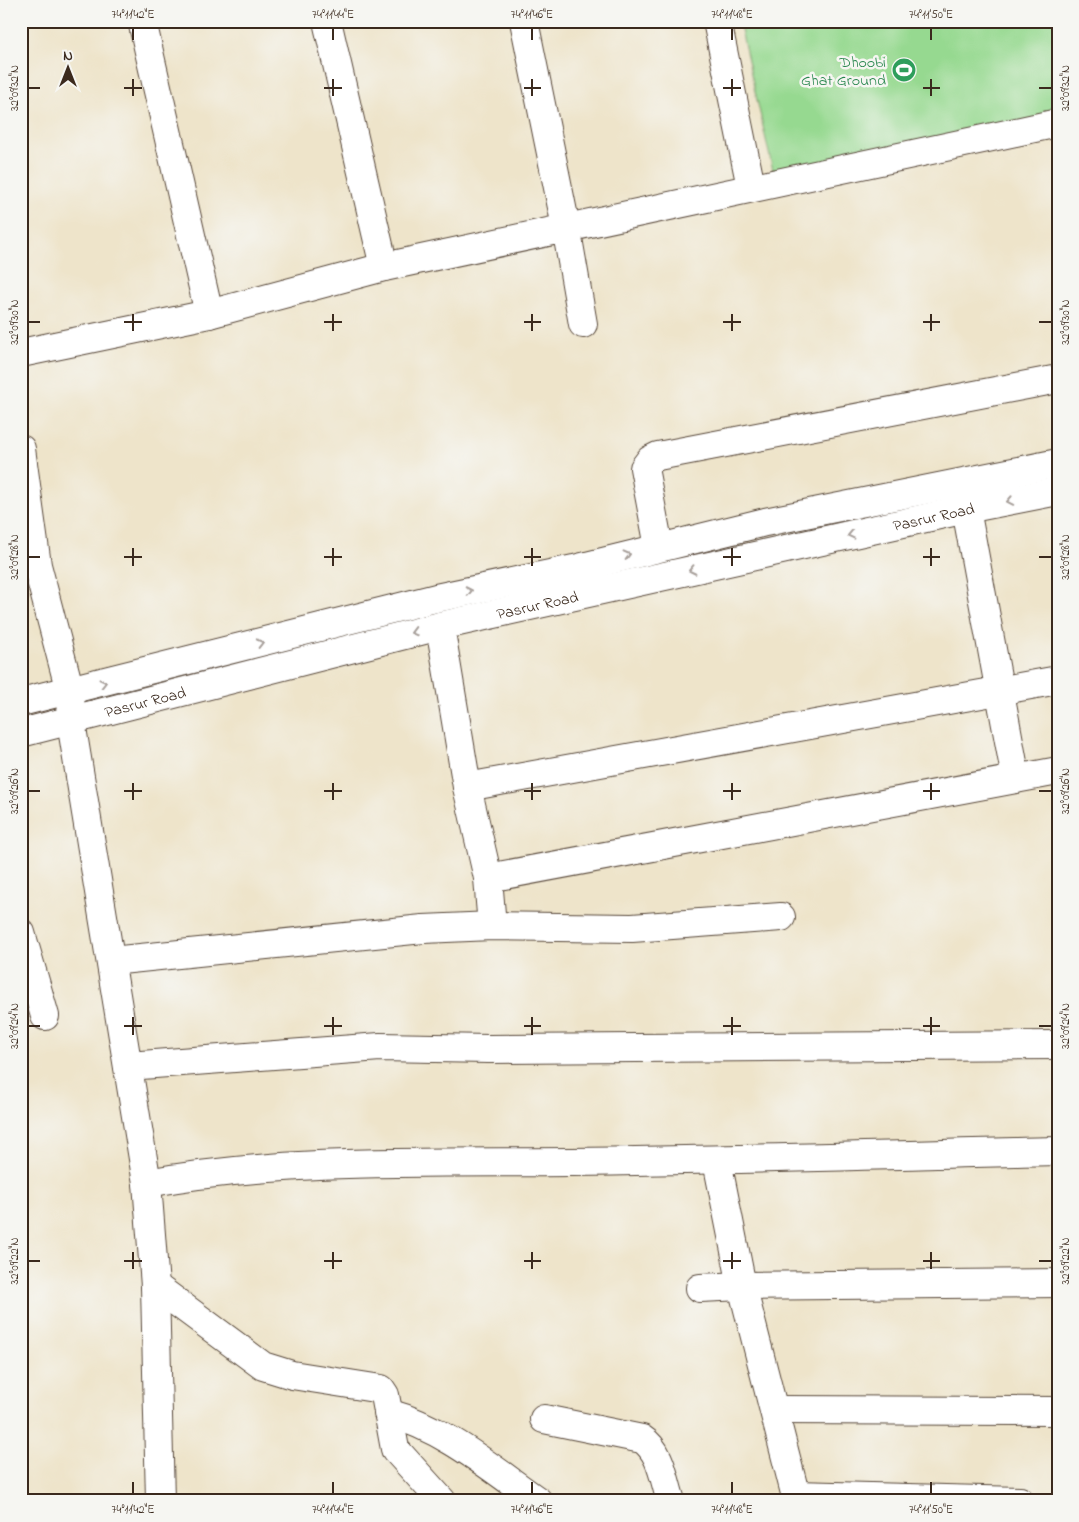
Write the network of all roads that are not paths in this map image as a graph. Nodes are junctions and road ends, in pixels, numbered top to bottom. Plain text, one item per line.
1 (142, 21) edge
2 (327, 21) edge
3 (524, 21) edge
4 (718, 21) edge
5 (1058, 123) edge
6 (751, 187) junction
7 (566, 227) junction
8 (384, 267) junction
9 (209, 314) junction
10 (583, 324) dead end
11 (21, 353) edge
12 (1058, 379) edge
13 (21, 449) edge
14 (1058, 463) edge
15 (1058, 491) edge
16 (966, 510) junction
17 (659, 548) junction
18 (29, 566) edge
19 (440, 626) junction
20 (1058, 680) edge
21 (999, 690) junction
22 (70, 692) junction
23 (21, 702) edge
24 (72, 722) junction
25 (21, 733) edge
26 (1058, 771) edge
27 (1016, 779) junction
28 (467, 787) junction
29 (488, 878) junction
30 (781, 917) dead end
31 (492, 926) junction
32 (21, 933) edge
33 (111, 961) junction
34 (45, 1016) dead end
35 (1058, 1045) edge
36 (128, 1066) junction
37 (1058, 1151) edge
38 (716, 1160) junction
39 (147, 1183) junction
40 (1058, 1283) edge
41 (155, 1286) junction
42 (742, 1286) junction
43 (700, 1288) dead end
44 (774, 1410) junction
45 (1058, 1411) edge
46 (388, 1413) junction
47 (544, 1419) dead end
48 (797, 1498) edge
49 (160, 1501) edge
50 (442, 1501) edge
51 (538, 1501) edge
52 (671, 1501) edge
53 (1020, 1501) edge

1 - 9 street
2 - 8 street
3 - 7 street
4 - 6 street
5 - 6 street
6 - 7 street
7 - 8 street
7 - 10 street
8 - 9 street
9 - 11 street
12 - 17 street
13 - 18 street
14 - 17 street, Pasrur Road
15 -> 16 street, Pasrur Road
16 -> 19 street, Pasrur Road
16 - 21 street
22 -> 17 street, Pasrur Road
18 - 22 street
19 -> 24 street, Pasrur Road
19 - 28 street
20 - 21 street
21 - 27 street
21 - 28 street
22 - 23 street, Pasrur Road
22 - 24 street
24 - 25 street, Pasrur Road
24 - 33 street
26 - 27 street
27 - 29 street
28 - 29 street
29 - 31 street
30 - 31 street
31 - 33 street
32 - 34 street
33 - 36 street
35 - 36 street
36 - 39 street
37 - 38 street
38 - 39 street
38 - 42 street
39 - 41 street
40 - 42 street
41 - 46 street
41 - 49 street
42 - 43 street
42 - 44 street
44 - 45 street
44 - 48 street
46 - 50 street
46 - 51 street
47 - 52 street
48 - 53 street

